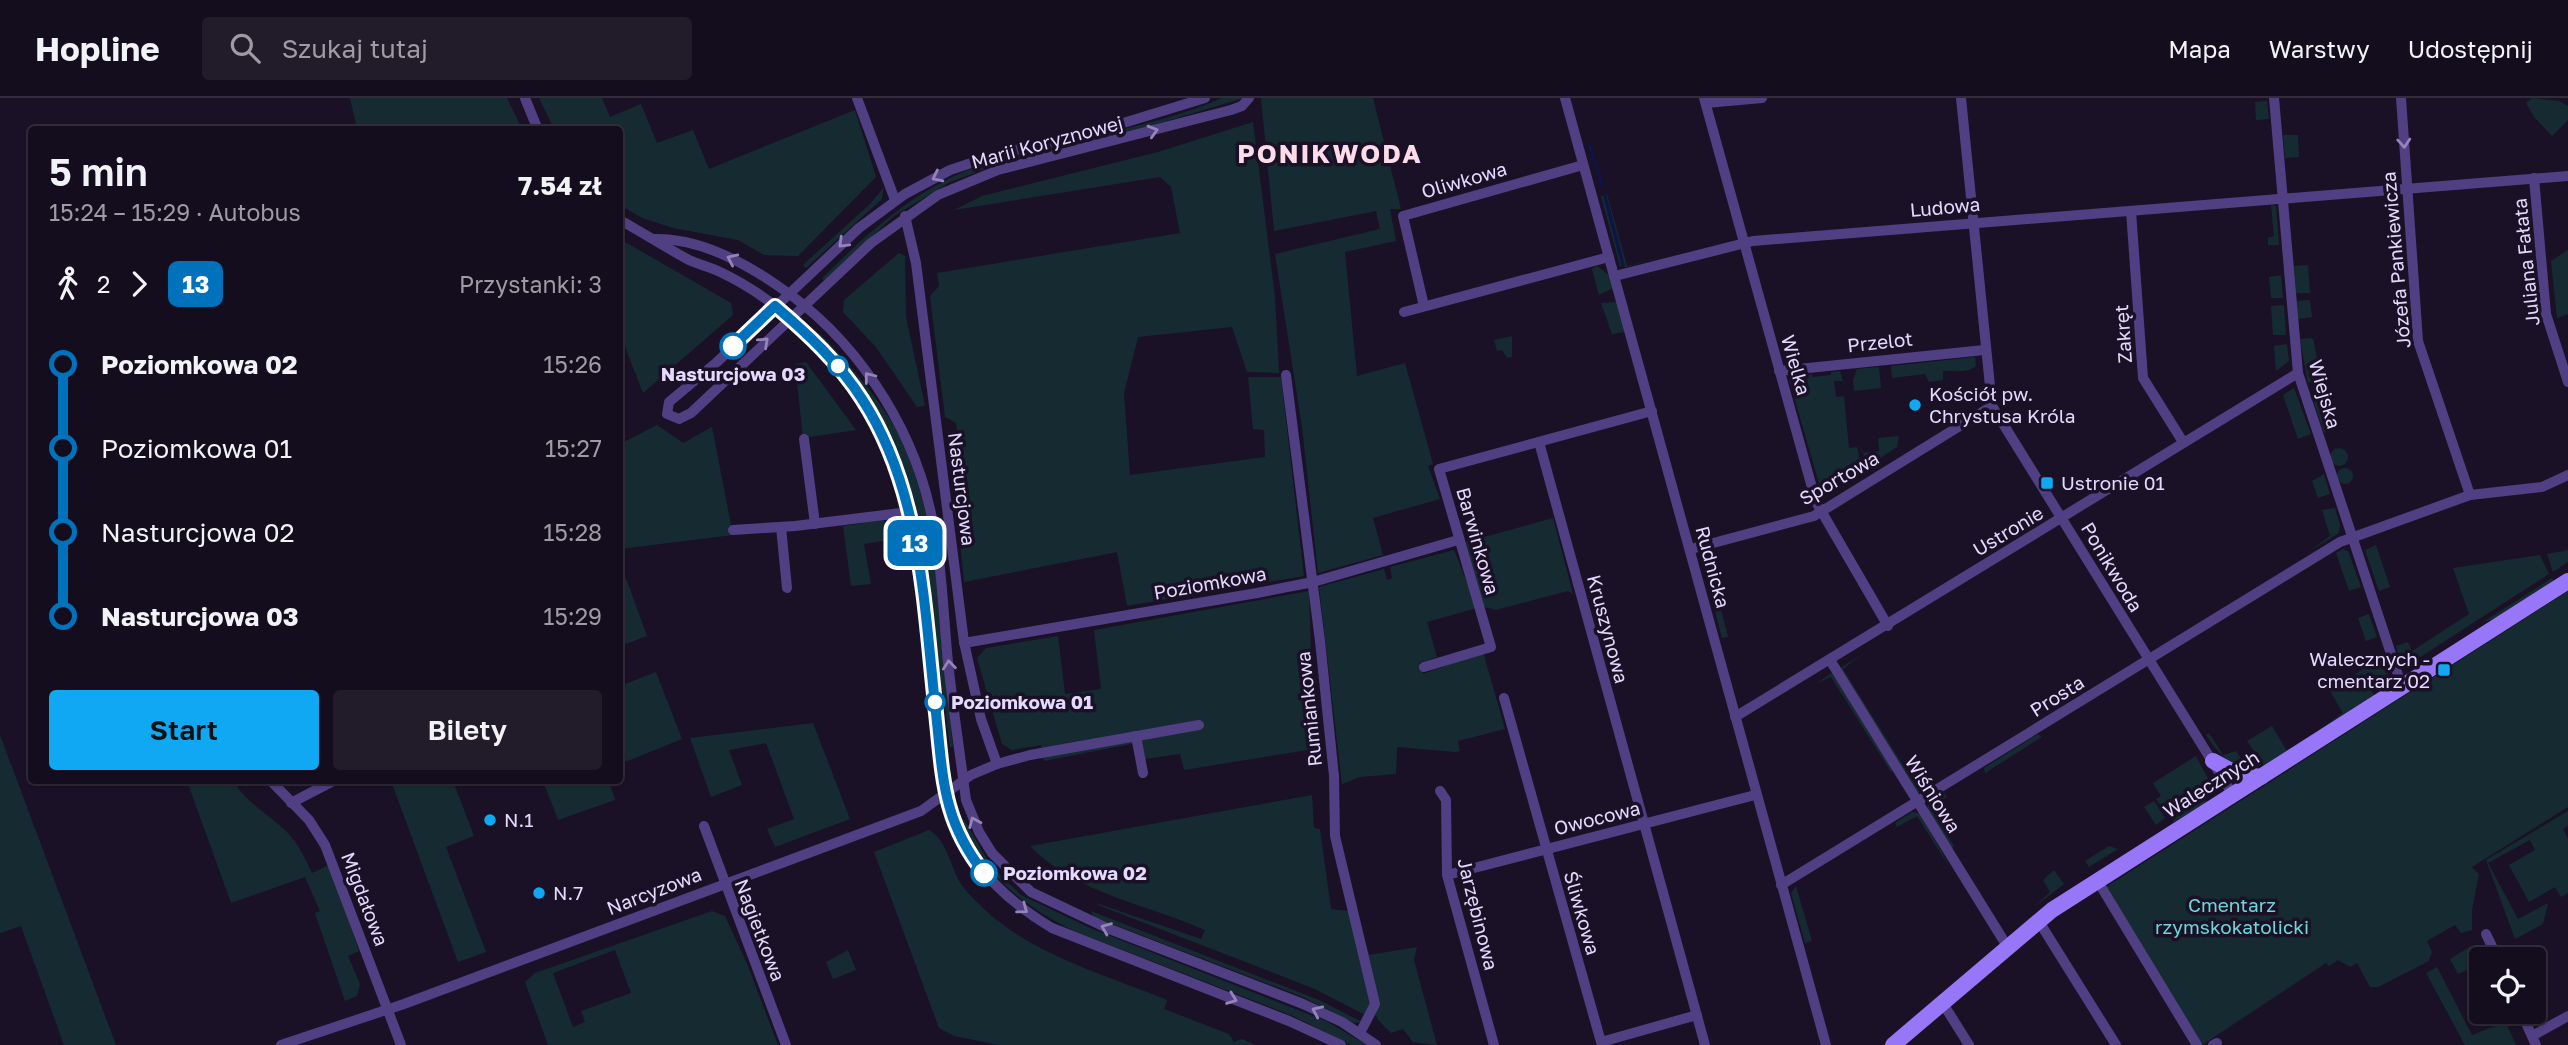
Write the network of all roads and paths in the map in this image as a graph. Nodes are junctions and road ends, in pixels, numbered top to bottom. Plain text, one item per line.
1 (525, 98) edge
2 (856, 98) edge
3 (1205, 98) edge
4 (1249, 98) edge
5 (1565, 98) edge
6 (1762, 98) edge
7 (1961, 98) edge
8 (2274, 98) edge
9 (2400, 98) edge
10 (1705, 101) edge
11 (536, 126) edge
12 (1583, 165) junction
13 (2568, 176) edge
14 (2534, 178) junction
15 (2407, 187) junction
16 (2283, 198) junction
17 (895, 200) junction
18 (2131, 211) junction
19 (905, 216) junction
20 (623, 222) edge
21 (1973, 223) junction
22 (655, 239) junction
23 (1744, 242) junction
24 (1609, 257) junction
25 (1615, 276) junction
26 (790, 294) junction
27 (804, 305) junction
28 (775, 306) junction
29 (1424, 306) junction
30 (1404, 312) dead end
31 (790, 318) junction
32 (1984, 350) junction
33 (1779, 371) junction
34 (2298, 373) junction
35 (1286, 375) dead end
36 (2568, 382) edge
37 (1992, 406) junction
38 (1652, 411) junction
39 (804, 439) dead end
40 (1539, 442) junction
41 (2183, 442) junction
42 (2568, 475) edge
43 (2470, 495) junction
44 (909, 512) junction
45 (1820, 513) junction
46 (2062, 518) junction
47 (815, 524) junction
48 (780, 527) junction
49 (733, 530) dead end
50 (2351, 536) junction
51 (1458, 540) junction
52 (1691, 549) junction
53 (2568, 581) edge
54 (1313, 582) junction
55 (787, 588) dead end
56 (1888, 626) junction
57 (964, 643) junction
58 (1830, 660) junction
59 (2149, 660) junction
60 (1424, 667) dead end
61 (2405, 686) junction
62 (1504, 698) dead end
63 (1735, 717) junction
64 (1199, 724) dead end
65 (1136, 736) junction
66 (2213, 761) junction
67 (998, 764) junction
68 (1143, 773) dead end
69 (2261, 777) junction
70 (964, 781) junction
71 (274, 784) edge
72 (327, 784) edge
73 (1440, 791) dead end
74 (946, 795) junction
75 (1755, 795) junction
76 (2233, 795) junction
77 (291, 803) junction
78 (1919, 803) junction
79 (1644, 825) junction
80 (704, 826) dead end
81 (1545, 849) junction
82 (1447, 875) junction
83 (2097, 880) junction
84 (723, 884) junction
85 (1782, 885) junction
86 (2038, 920) junction
87 (2486, 934) dead end
88 (2007, 946) junction
89 (2492, 947) edge
90 (1942, 1002) junction
91 (387, 1010) junction
92 (1697, 1015) junction
93 (2568, 1016) edge
94 (2527, 1024) edge
95 (1360, 1033) junction
96 (2534, 1040) edge
97 (281, 1045) edge
98 (401, 1045) edge
99 (786, 1045) edge
100 (1341, 1045) edge
101 (1376, 1045) edge
102 (1494, 1045) edge
103 (1705, 1045) edge
104 (1826, 1045) edge
105 (1893, 1045) edge
106 (1969, 1045) edge
107 (2116, 1045) edge
108 (2197, 1045) edge

1 - 11 street
2 - 17 street
3 -> 17 street, Marii Koryznowej
19 -> 4 street, Marii Koryznowej
5 - 12 street, Rudnicka
6 - 10 street
7 - 21 street, Ponikwoda
8 - 16 street, Wiejska
9 -> 15 street, Józefa Pankiewicza
10 - 23 street, Wielka
12 - 24 street, Rudnicka
12 - 29 street, Oliwkowa
13 - 14 street, Ludowa
14 - 15 street, Ludowa
14 - 36 street, Juliana Fałata
15 - 16 street, Ludowa
15 - 43 street, Józefa Pankiewicza
16 - 18 street, Ludowa
16 - 34 street, Wiejska
17 -> 26 street, Marii Koryznowej
18 - 21 street, Ludowa
18 - 41 street, Zakręt
19 - 27 street, Marii Koryznowej
19 - 57 street, Nasturcjowa
20 - 22 street
21 - 23 street, Ludowa
21 - 32 street, Ponikwoda
26 -> 22 street
22 - 28 street
23 - 25 street, Ludowa
23 - 33 street, Wielka
24 - 25 street, Rudnicka
24 - 29 street
25 - 38 street, Rudnicka
26 - 27 street
26 - 28 street, Marii Koryznowej
27 - 31 street, Marii Koryznowej
70 -> 27 street
28 - 31 street
28 -> 31 street, Marii Koryznowej
29 - 30 street
31 - 44 street
32 - 33 street, Przelot
32 - 37 street, Ponikwoda
33 - 45 street, Wielka
34 - 41 street, Ustronie
34 - 50 street, Wiejska
35 - 54 street, Rumiankowa
37 - 45 street, Sportowa
37 - 46 street, Ponikwoda
38 - 40 street, Barwinkowa
38 - 52 street, Rudnicka
39 - 47 street
40 - 51 street, Barwinkowa
40 - 79 street, Kruszynowa
41 - 46 street, Ustronie
42 - 43 street, Prosta
43 - 50 street, Prosta
44 - 47 street
44 - 74 street
45 - 52 street, Sportowa
45 - 56 street, Wielka
46 - 56 street, Ustronie
46 - 59 street, Ponikwoda
47 - 48 street
48 - 49 street
48 - 55 street
50 - 59 street, Prosta
50 - 61 street, Wiejska
51 - 54 street, Poziomkowa
51 - 60 street, Barwinkowa
52 - 63 street, Rudnicka
53 - 61 street, Walecznych
54 - 57 street, Poziomkowa
54 - 95 street, Rumiankowa
56 - 58 street, Ustronie
57 - 67 street, Nasturcjowa
58 - 63 street, Ustronie
58 - 78 street, Wiśniowa
59 - 66 street, Ponikwoda
59 - 78 street, Prosta
61 - 69 street, Walecznych
62 - 81 street, Śliwkowa
63 - 75 street, Rudnicka
64 - 65 street, Narcyzowa
65 - 67 street, Narcyzowa
65 - 68 street
66 - 69 street
66 - 76 street, Ponikwoda
67 - 70 street, Narcyzowa
69 - 76 street, Walecznych
70 - 74 street, Narcyzowa
95 -> 70 street
71 - 77 street, Migdałowa
72 - 77 street
73 - 82 street, Jarzębinowa
74 - 84 street, Narcyzowa
74 -> 100 street
75 - 79 street, Owocowa
75 - 85 street, Rudnicka
76 - 83 street, Walecznych
77 - 91 street, Migdałowa
78 - 85 street, Prosta
78 - 88 street, Wiśniowa
79 - 81 street, Owocowa
79 - 92 street
80 - 84 street, Nagietkowa
81 - 82 street, Owocowa
81 - 92 street, Śliwkowa
82 - 102 street, Jarzębinowa
83 - 86 street, Walecznych
83 - 108 street
84 - 91 street, Narcyzowa
84 - 99 street, Nagietkowa
85 - 104 street, Rudnicka
86 - 88 street, Walecznych
86 - 107 street
87 - 89 street
88 - 90 street, Walecznych
90 - 105 street, Walecznych
90 - 106 street
91 - 97 street, Narcyzowa
91 - 98 street, Migdałowa
92 - 103 street
93 - 96 street
94 - 96 street
95 - 101 street

